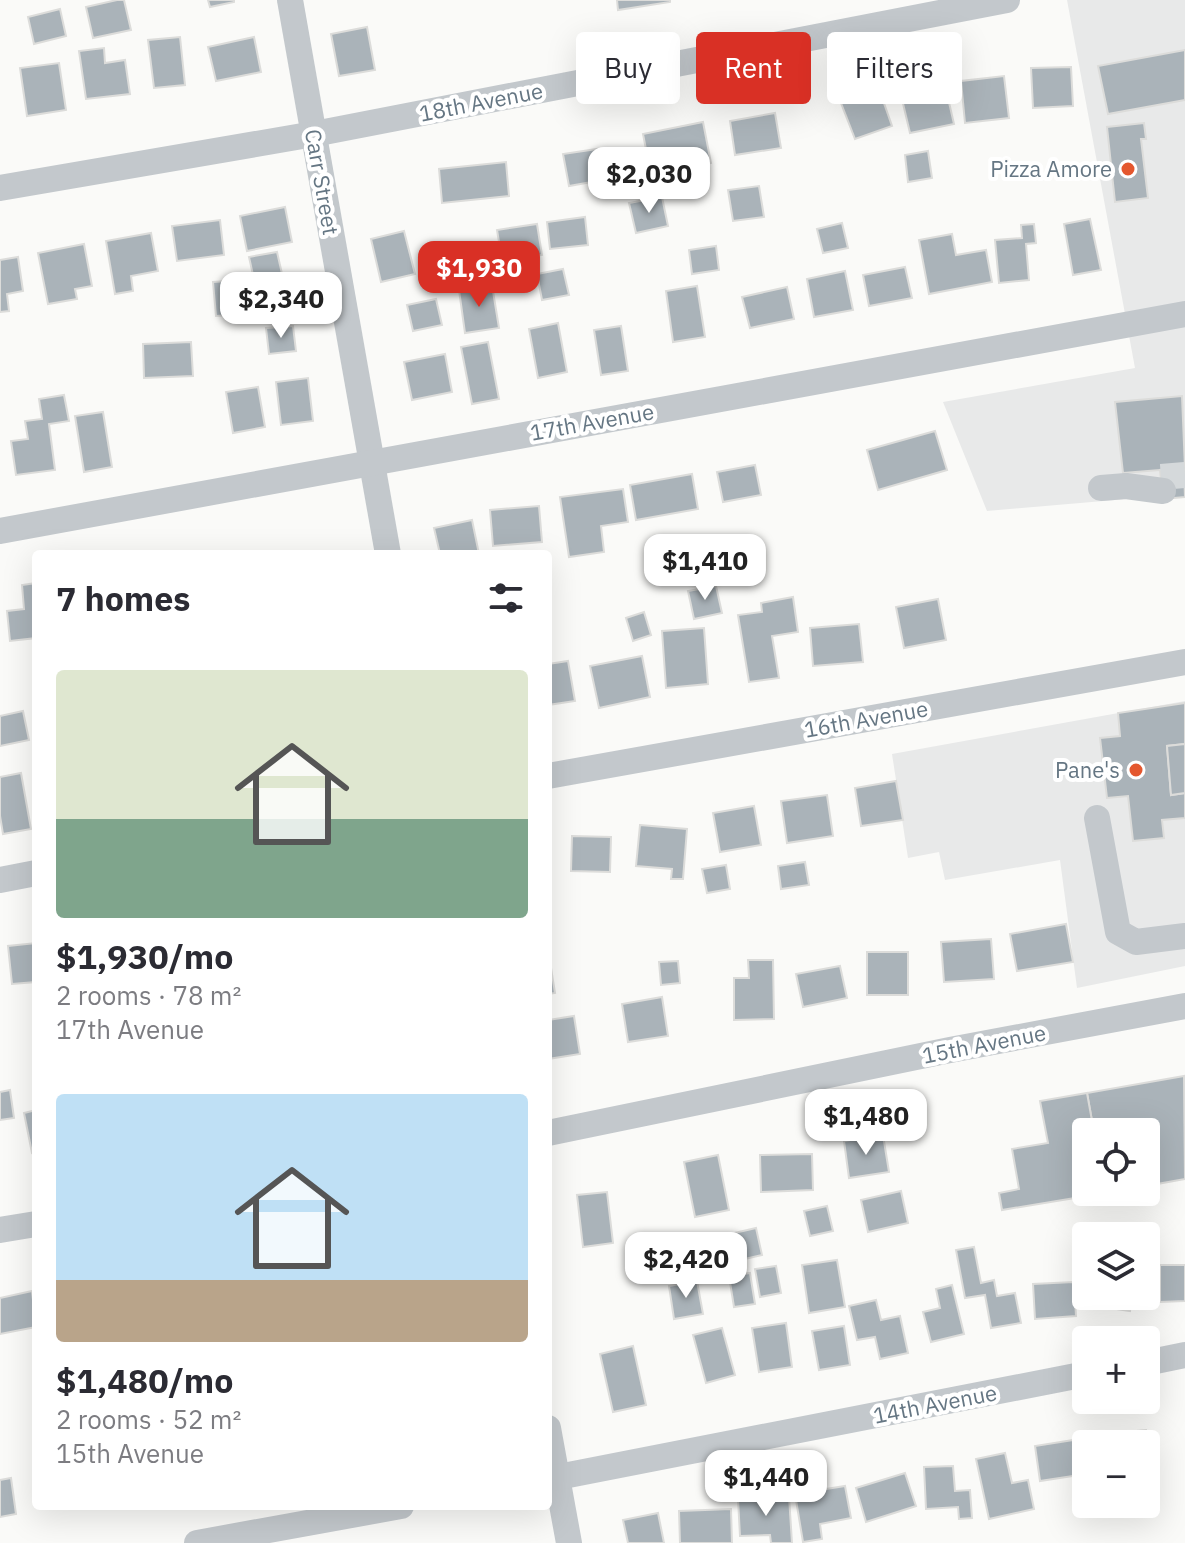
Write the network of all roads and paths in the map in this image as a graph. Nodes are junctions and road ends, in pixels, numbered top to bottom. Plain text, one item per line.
1 (290, 0) edge
2 (1007, 0) edge
3 (314, 134) junction
4 (0, 188) edge
5 (1185, 314) edge
6 (371, 462) junction
7 (1162, 484) tunnel mouth
8 (1113, 487) dead end
9 (0, 531) edge
10 (387, 550) edge
11 (1185, 662) edge
12 (552, 775) edge
13 (1097, 818) dead end
14 (32, 874) edge
15 (0, 880) edge
16 (1185, 936) edge
17 (1185, 1006) edge
18 (552, 1132) edge
19 (32, 1225) edge
20 (0, 1230) edge
21 (1185, 1355) edge
22 (1160, 1360) edge
23 (1072, 1377) edge
24 (552, 1479) edge
25 (379, 1510) edge
26 (197, 1543) edge
27 (569, 1543) edge

1 - 3 street, Carr Street
2 - 3 street, 18th Avenue
3 - 4 street, 18th Avenue
3 - 6 street, Carr Street
5 - 6 street, 17th Avenue
6 - 9 street, 17th Avenue
6 - 10 street, Carr Street
7 - 8 street
11 - 12 street, 16th Avenue
13 - 16 street
14 - 15 street
17 - 18 street, 15th Avenue
19 - 20 street
21 - 22 street
23 - 24 street, 14th Avenue
24 - 27 street
25 - 26 street

